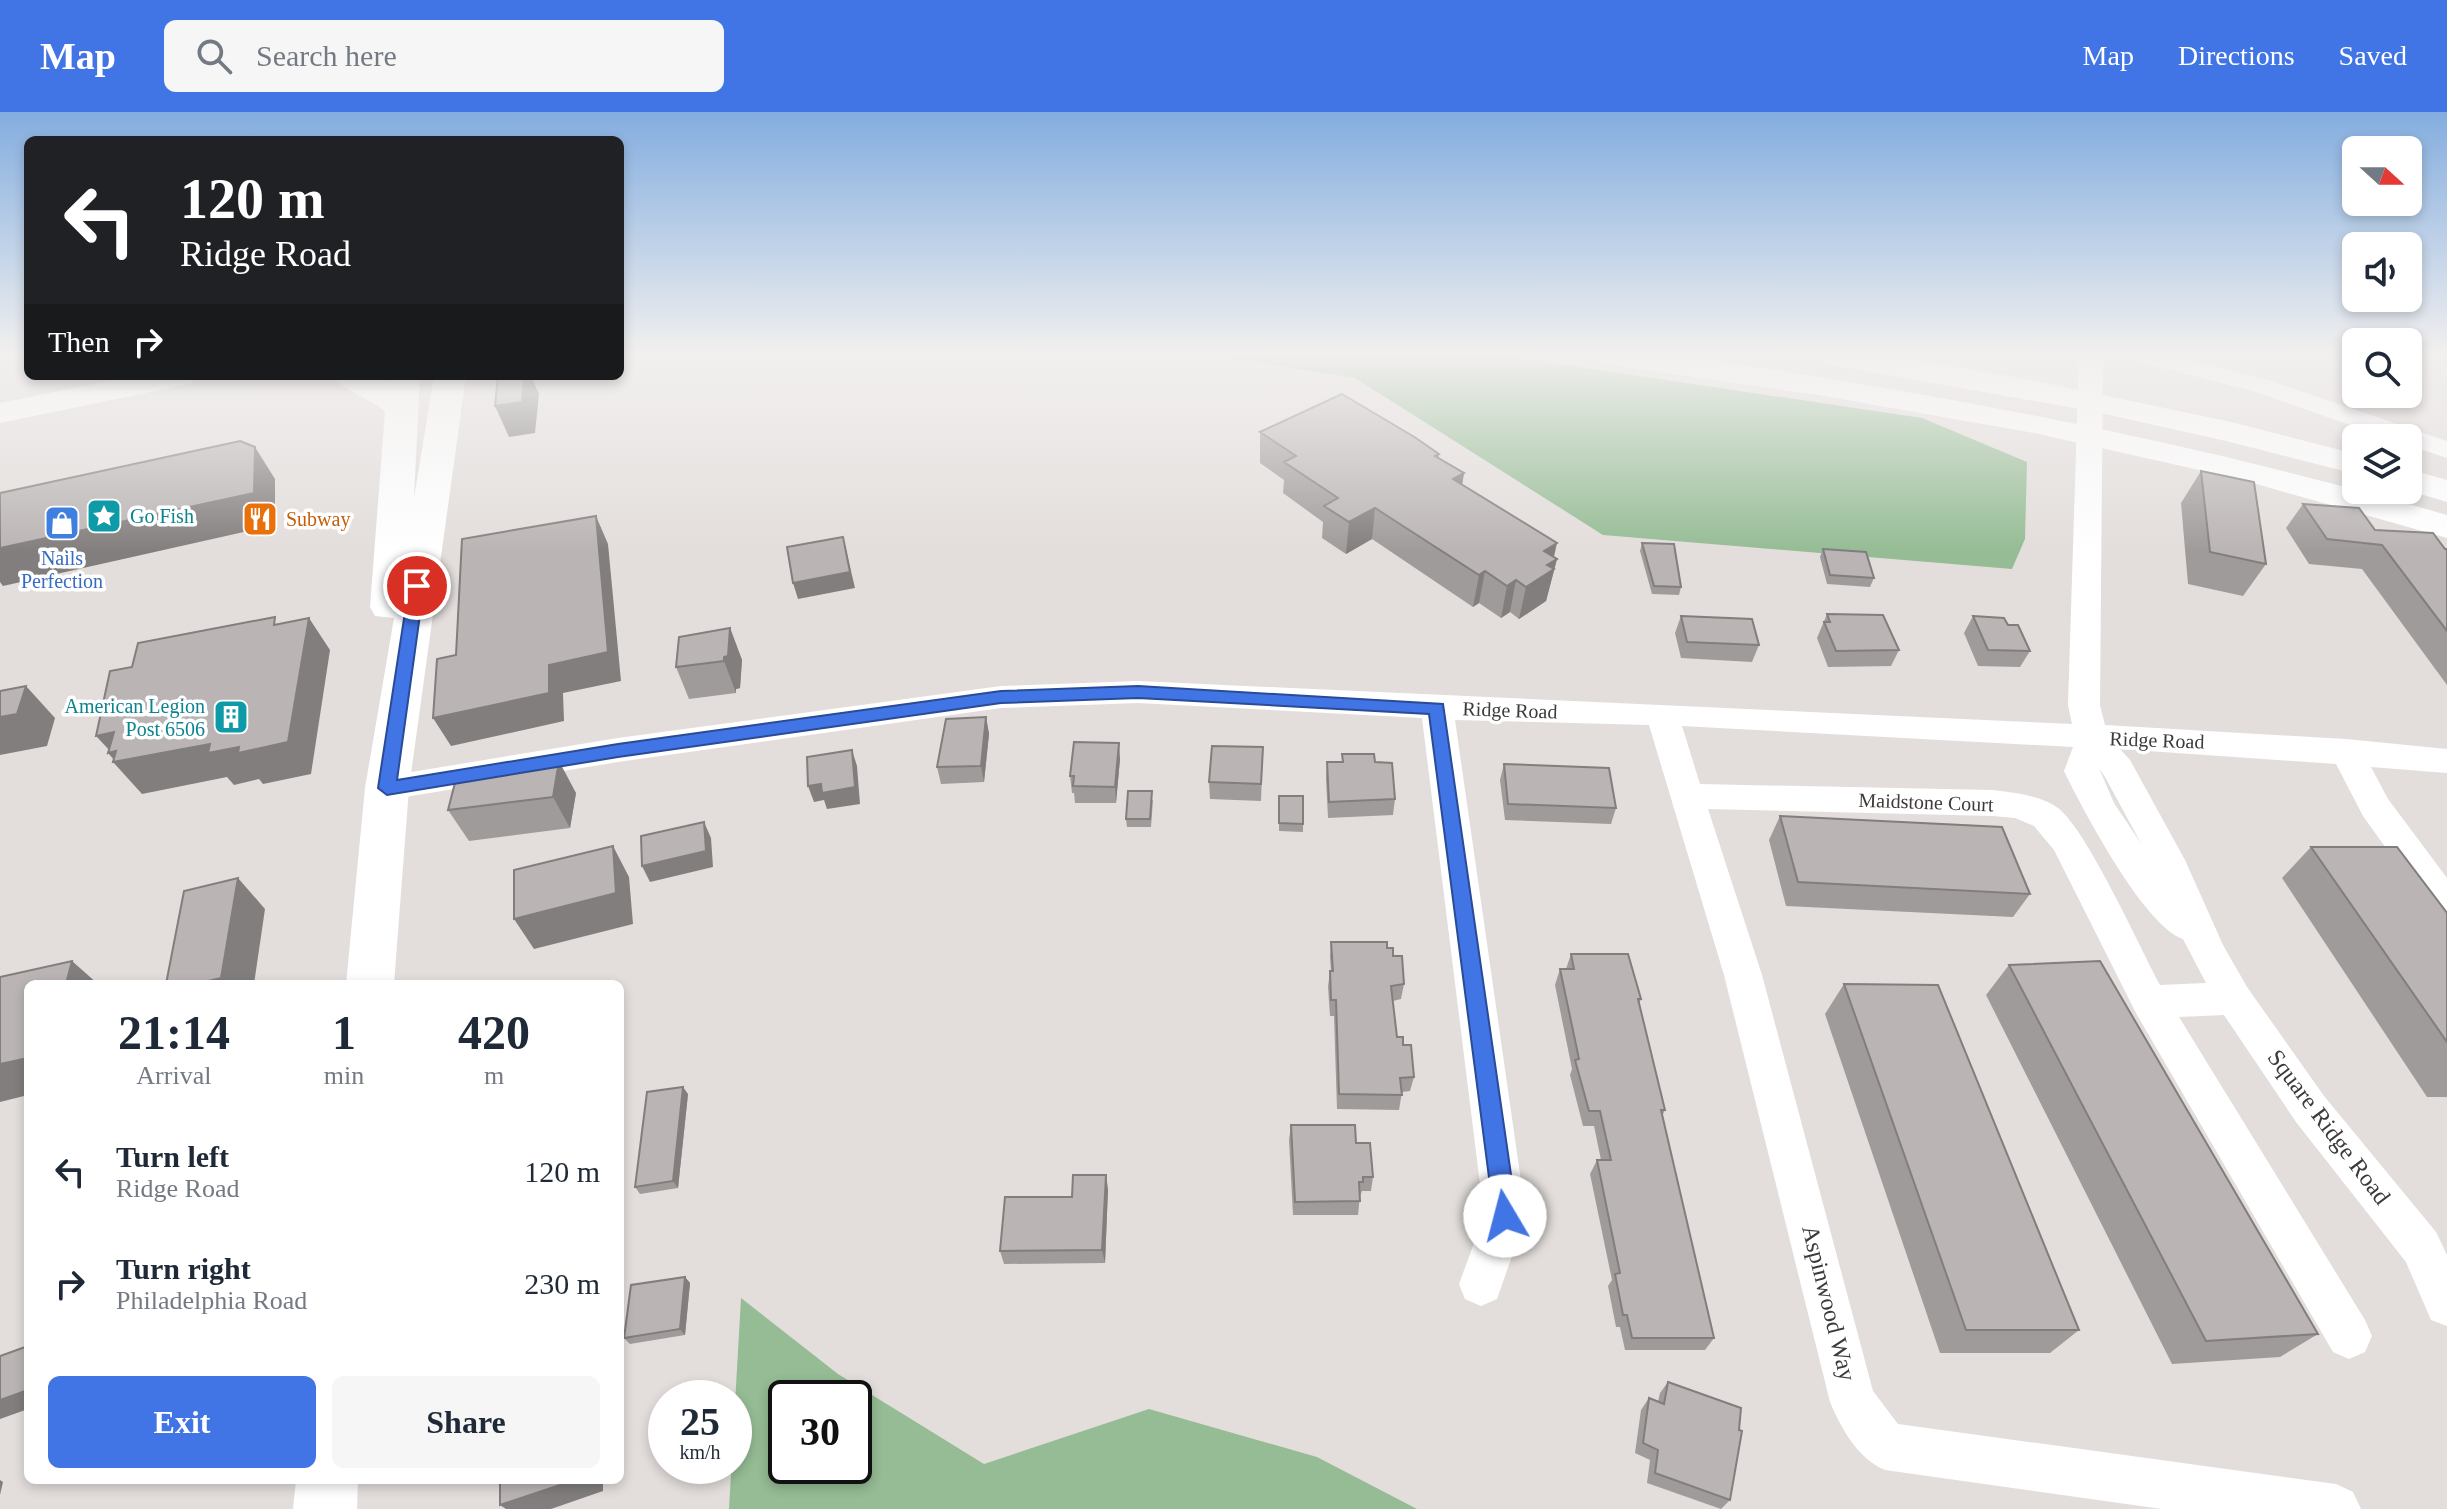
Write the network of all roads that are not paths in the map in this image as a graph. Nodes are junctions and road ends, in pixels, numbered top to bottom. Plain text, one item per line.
1 (401, 421) edge
2 (444, 421) edge
3 (2028, 421) edge
4 (2089, 421) edge
5 (2192, 421) edge
6 (2364, 421) edge
7 (442, 424) joint
8 (2089, 433) junction
9 (2447, 450) edge
10 (2342, 460) edge
11 (2422, 483) edge
12 (2447, 491) edge
13 (2447, 527) edge
14 (404, 671) junction
15 (1437, 708) junction
16 (1662, 714) junction
17 (2092, 738) junction
18 (2346, 751) junction
19 (2447, 761) edge
20 (387, 788) junction
21 (1688, 796) junction
22 (2447, 905) edge
23 (370, 980) edge
24 (2234, 998) junction
25 (2149, 1002) junction
26 (2434, 1249) edge
27 (1481, 1284) dead end
28 (2447, 1304) edge
29 (2349, 1336) dead end
30 (327, 1484) edge
31 (325, 1509) edge
32 (2336, 1509) edge

1 - 14 main road
2 - 7 main road
3 - 8 main road
4 - 8 street, Square Ridge Road
5 - 10 main road
6 - 9 street
7 - 14 main road
8 - 13 main road
8 - 17 street, Square Ridge Road
11 - 12 main road
14 - 20 main road
15 - 16 street, Ridge Road
15 - 20 street, Ridge Road
15 - 27 street
16 - 17 street, Ridge Road
16 - 21 street, Aspinwood Way
17 - 18 street, Ridge Road
17 - 24 street, Square Ridge Road
18 - 19 street, Ridge Road
18 - 22 street
20 - 23 main road
21 - 25 street, Maidstone Court
21 - 32 street, Aspinwood Way
24 - 25 street
24 - 26 street, Square Ridge Road
25 - 29 street, Maidstone Court
26 - 28 street, Square Ridge Road
30 - 31 main road

